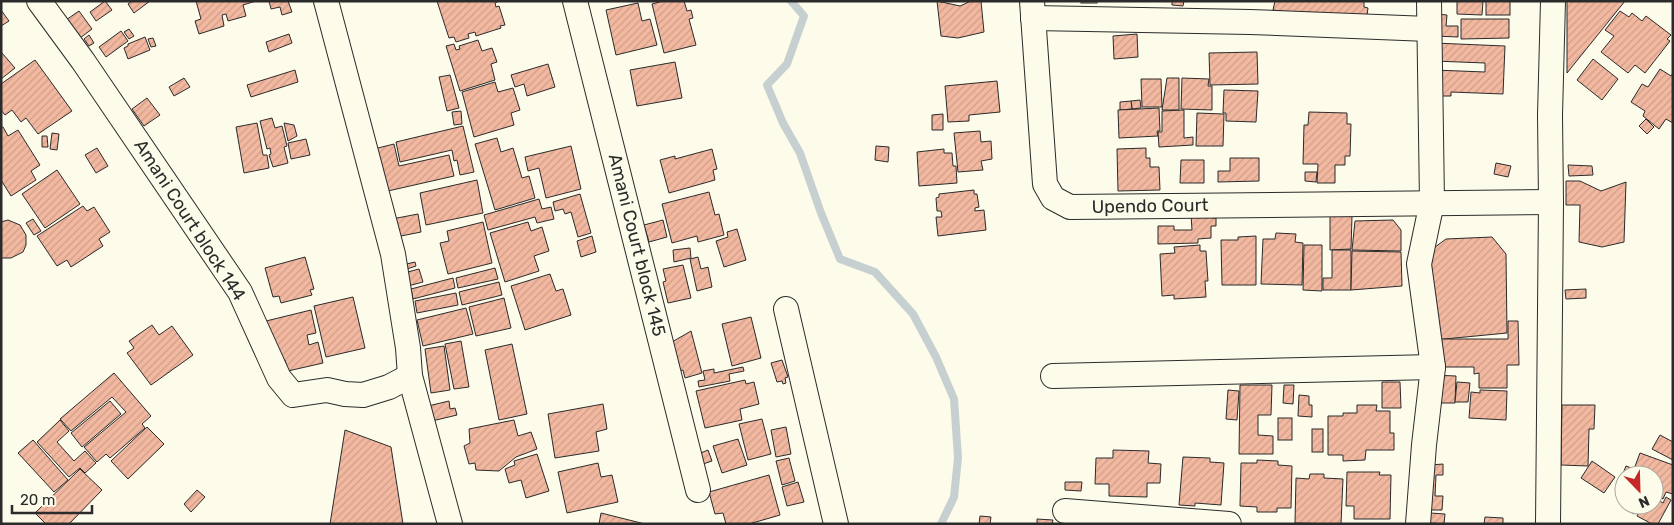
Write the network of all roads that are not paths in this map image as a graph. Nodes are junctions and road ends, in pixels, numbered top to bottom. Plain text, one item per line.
1 (39, 1) edge
2 (326, 1) edge
3 (575, 1) edge
4 (1429, 1) edge
5 (1553, 1) edge
6 (1032, 10) edge
7 (1429, 29) junction
8 (1432, 202) junction
9 (1551, 202) junction
10 (786, 309) dead end
11 (1432, 367) junction
12 (410, 376) junction
13 (1053, 376) dead end
14 (698, 490) dead end
15 (1065, 511) dead end
16 (450, 524) edge
17 (836, 524) edge
18 (1228, 524) edge
19 (1418, 524) edge
20 (1548, 524) edge

1 - 12 street, Amani Court block 144
2 - 12 street
3 - 14 street, Amani Court block 145
4 - 7 street
5 - 9 street
6 - 7 street, Upendo Court
6 - 8 street, Upendo Court
7 - 8 street
8 - 9 street, Upendo Court
8 - 11 street
9 - 20 street
10 - 17 street
11 - 13 street
11 - 19 street
12 - 16 street
15 - 18 street

